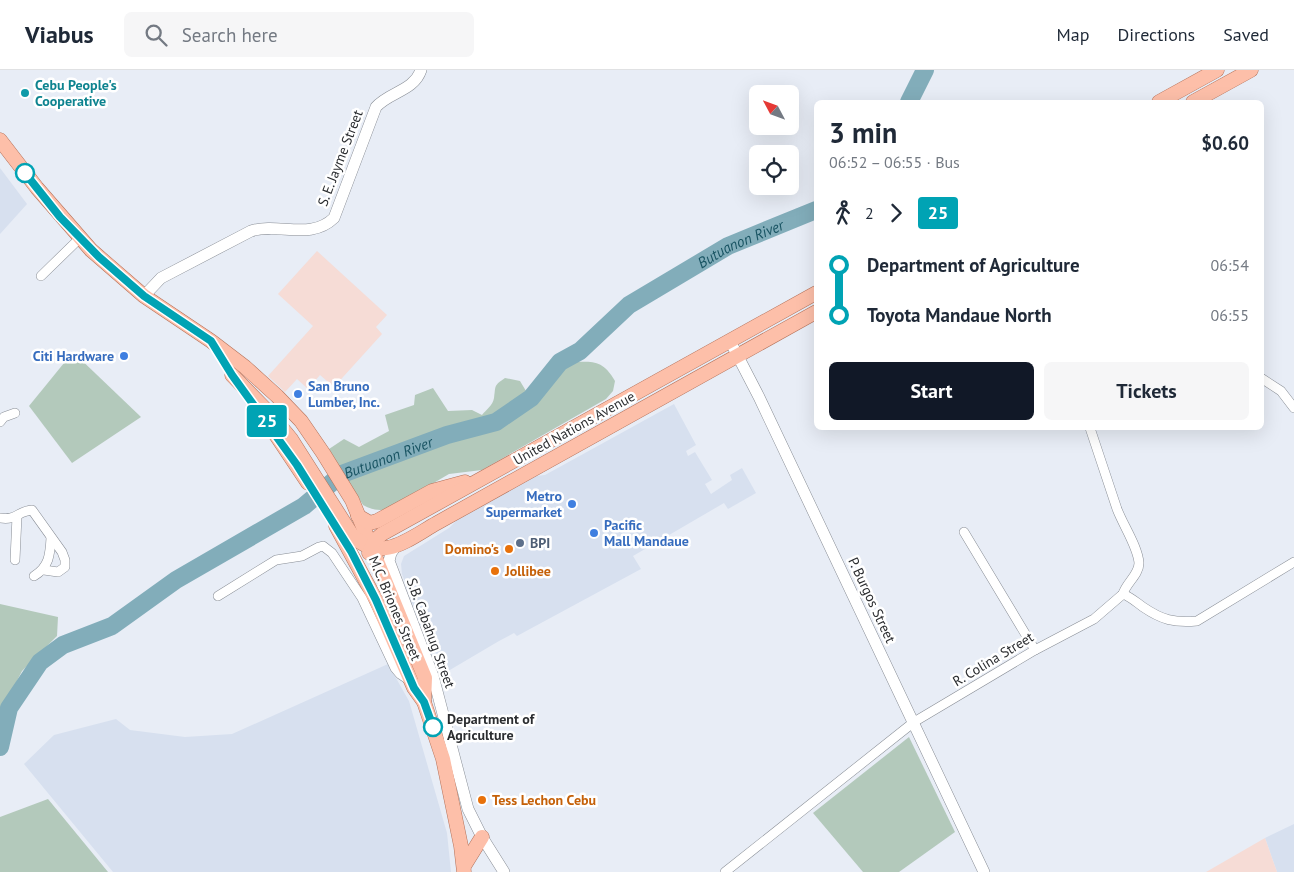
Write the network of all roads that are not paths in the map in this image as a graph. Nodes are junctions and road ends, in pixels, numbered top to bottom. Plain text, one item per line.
1 (421, 70) edge
2 (1218, 70) edge
3 (1251, 70) edge
4 (1164, 100) edge
5 (1197, 100) edge
6 (0, 140) edge
7 (80, 238) junction
8 (42, 276) dead end
9 (814, 295) edge
10 (144, 296) junction
11 (814, 313) edge
12 (211, 341) junction
13 (730, 341) junction
14 (738, 356) junction
15 (1264, 380) edge
16 (1294, 408) edge
17 (15, 413) dead end
18 (0, 422) edge
19 (1091, 430) edge
20 (487, 476) junction
21 (332, 512) junction
22 (17, 516) junction
23 (358, 516) junction
24 (0, 518) edge
25 (964, 532) dead end
26 (52, 538) junction
27 (397, 545) junction
28 (370, 548) junction
29 (15, 560) dead end
30 (1294, 562) edge
31 (44, 570) junction
32 (34, 576) dead end
33 (369, 585) junction
34 (1124, 594) junction
35 (218, 596) dead end
36 (1034, 650) junction
37 (411, 682) junction
38 (424, 702) junction
39 (914, 722) junction
40 (482, 837) junction
41 (464, 869) edge
42 (504, 872) edge
43 (725, 872) edge
44 (984, 872) edge

1 - 10 street, S. E. Jayme Street
2 - 4 main road
3 - 5 main road
6 - 7 main road
7 - 8 street
7 - 10 main road
9 - 13 main road, United Nations Avenue
10 - 12 main road
11 - 14 main road, United Nations Avenue
12 - 21 main road
12 - 23 main road, M.C. Briones Street
13 - 14 street, P. Burgos Street
13 - 20 main road, United Nations Avenue
14 - 27 main road, United Nations Avenue
14 - 39 street, P. Burgos Street
15 - 16 street
17 - 18 street
19 - 34 street
20 - 23 main road
20 - 28 main road, United Nations Avenue
21 - 28 main road
21 - 33 main road
22 - 24 street
22 - 26 street
22 - 29 street
23 - 28 main road, M.C. Briones Street
25 - 36 street
26 - 31 street
26 - 31 street
27 - 28 main road
27 - 40 street, S.B. Cabahug Street
28 - 33 main road
28 - 38 main road, M.C. Briones Street
30 - 34 street
31 - 32 street
33 - 37 main road, M.C. Briones Street
34 - 36 street, R. Colina Street
35 - 37 street
36 - 39 street, R. Colina Street
37 - 38 main road, M.C. Briones Street
38 - 41 main road, M.C. Briones Street
39 - 43 street, R. Colina Street
39 - 44 street, P. Burgos Street
40 - 41 main road
40 - 42 street, S.B. Cabahug Street

